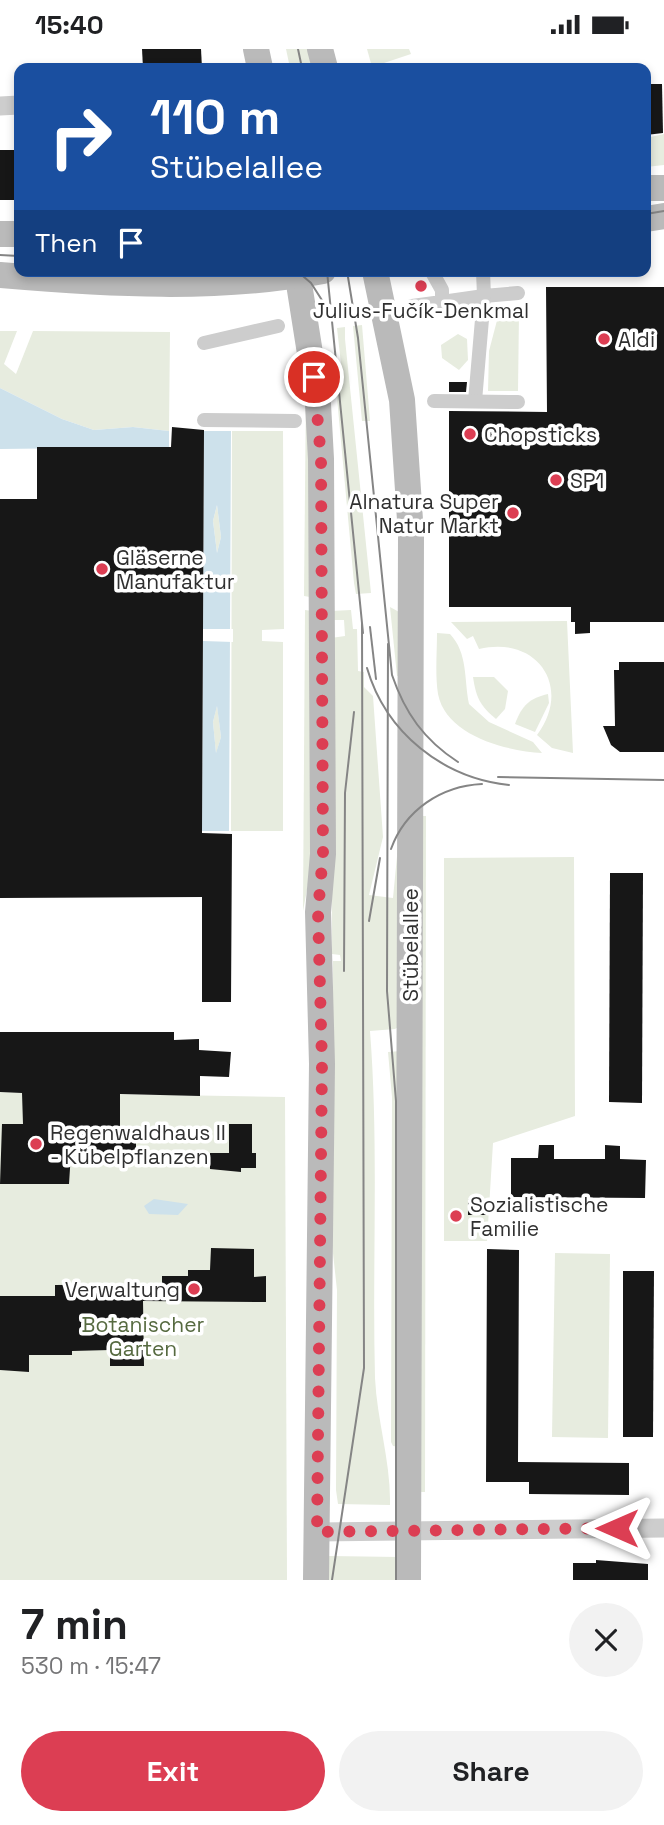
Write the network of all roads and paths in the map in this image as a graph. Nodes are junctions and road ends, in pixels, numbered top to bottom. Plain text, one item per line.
1 (19, 277) edge
2 (280, 277) edge
3 (306, 277) edge
4 (377, 277) edge
5 (435, 277) edge
6 (483, 277) edge
7 (518, 293) dead end
8 (484, 296) junction
9 (442, 302) junction
10 (412, 306) dead end
11 (278, 326) dead end
12 (204, 343) dead end
13 (434, 401) dead end
14 (475, 401) junction
15 (518, 402) dead end
16 (204, 420) dead end
17 (295, 421) dead end
18 (664, 1528) edge
19 (408, 1530) junction
20 (317, 1532) junction
21 (316, 1580) edge
22 (408, 1580) edge

1 - 2 main road
3 - 20 main road
4 - 19 main road, Stübelallee
5 - 9 street
6 - 8 street
7 - 8 street
8 - 9 street
8 - 14 street
9 - 10 street
11 - 12 street
13 - 14 street
14 - 15 street
16 - 17 street
18 - 19 street
19 - 20 street
19 - 22 main road, Stübelallee
20 - 21 main road

